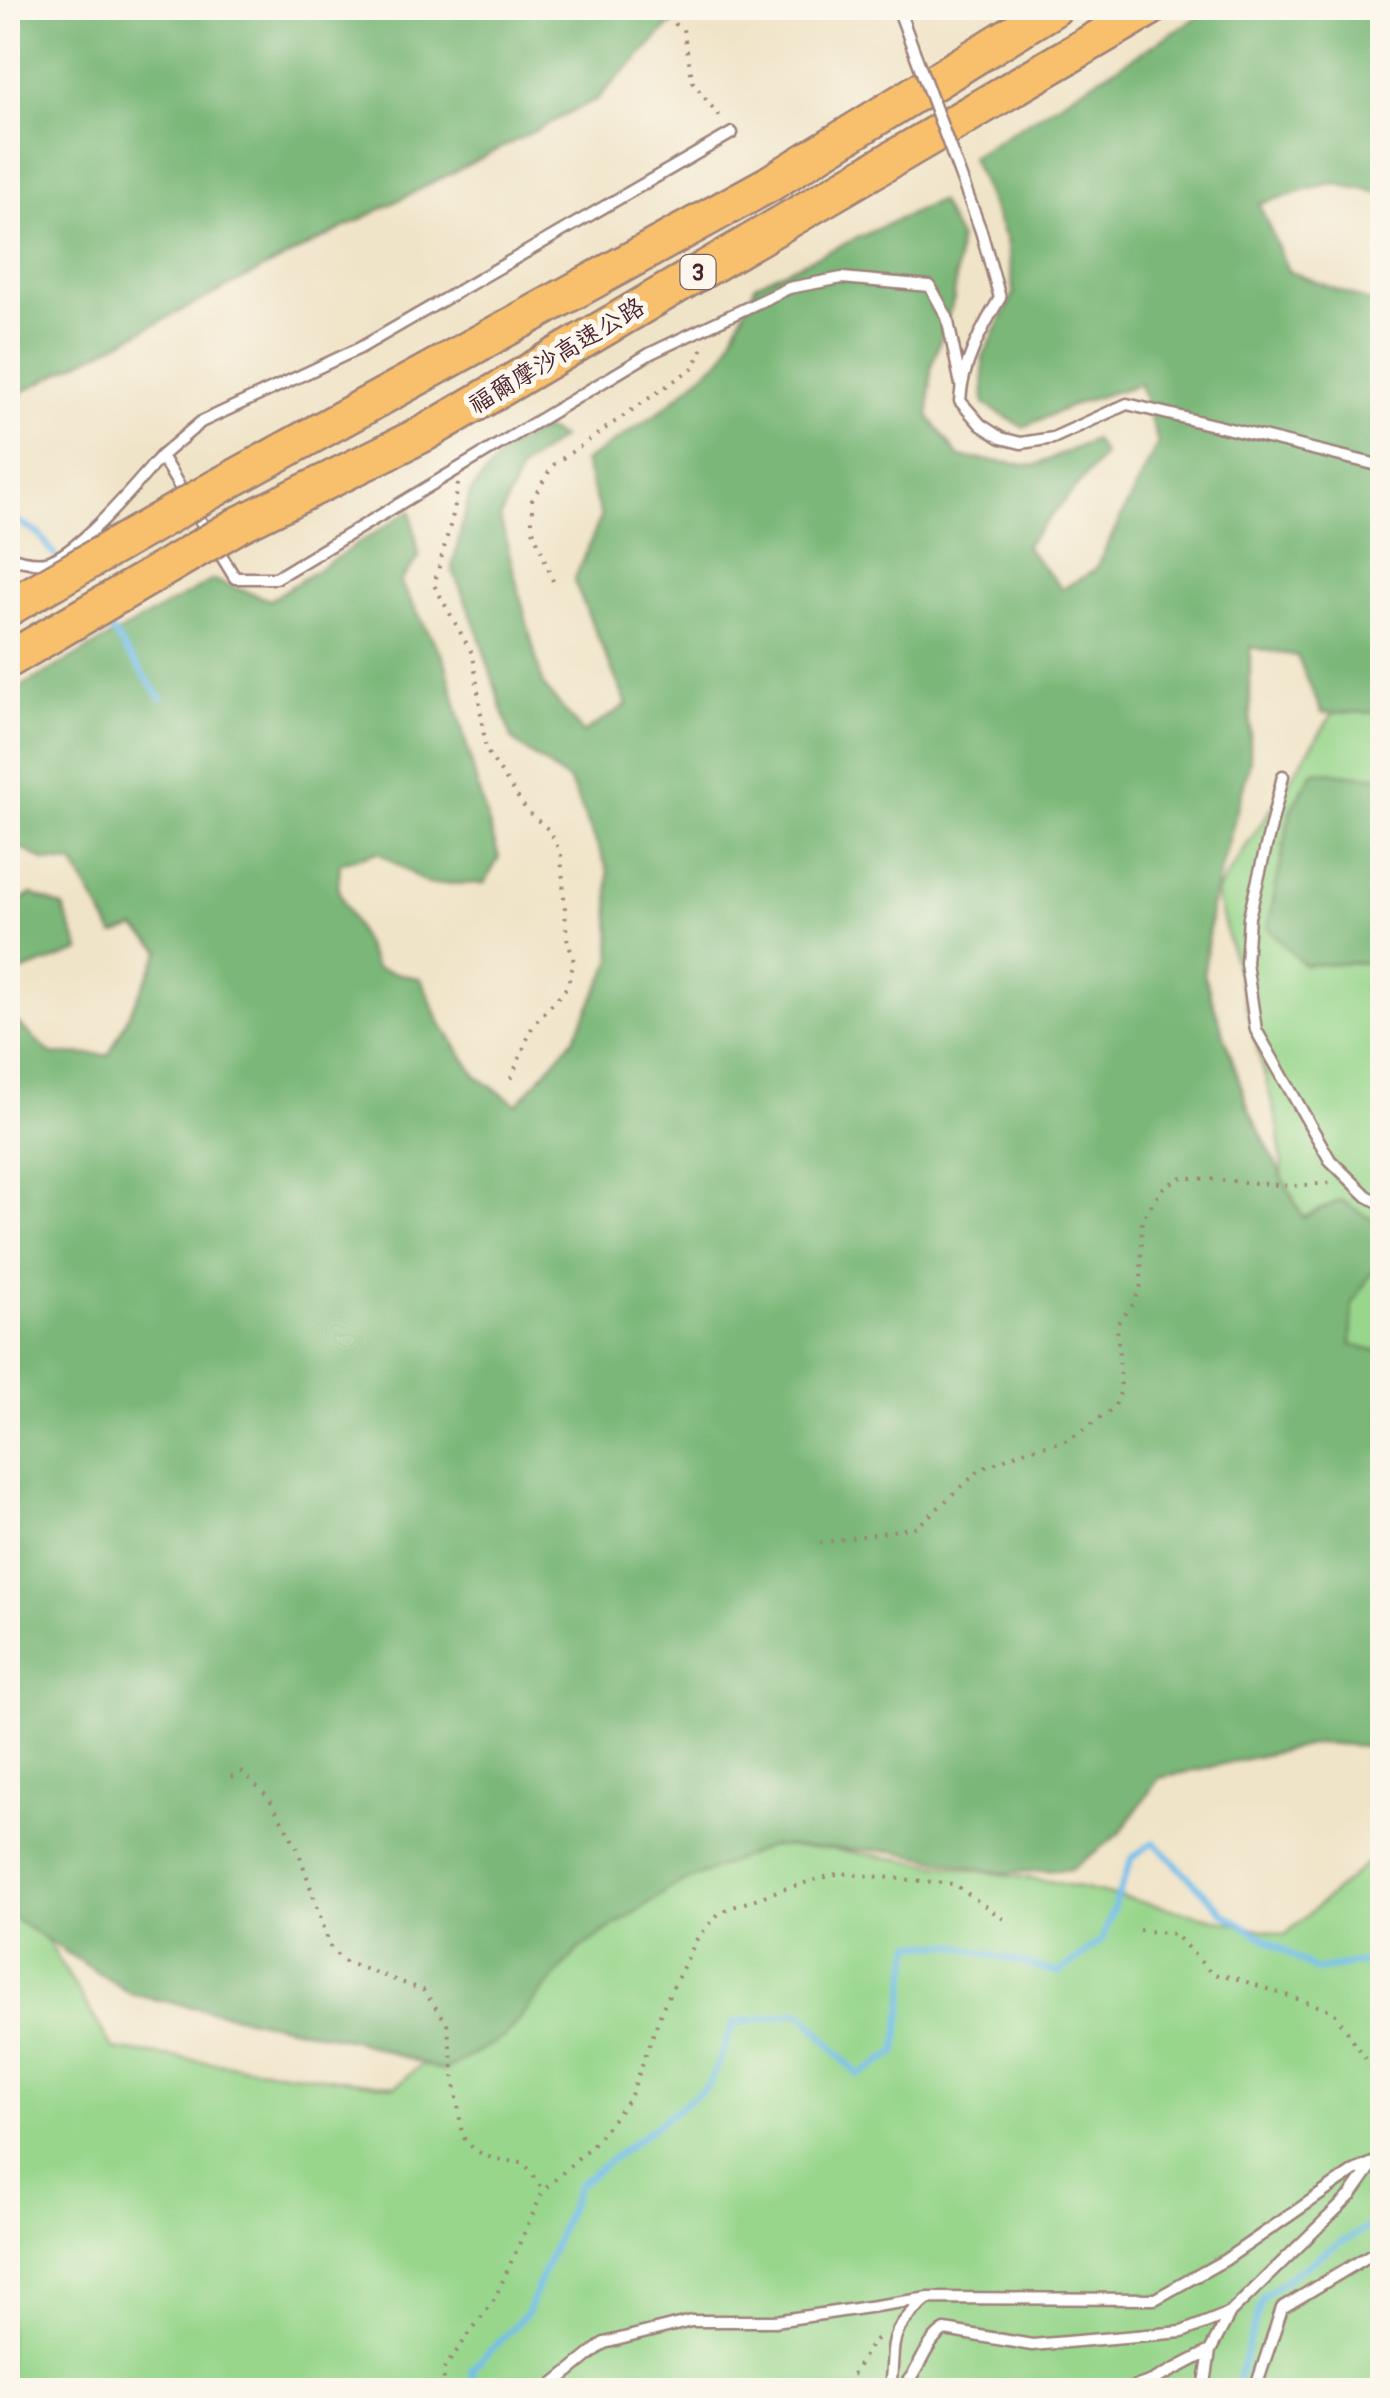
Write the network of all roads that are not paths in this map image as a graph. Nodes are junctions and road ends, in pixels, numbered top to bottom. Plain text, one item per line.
1 (898, 8) edge
2 (1054, 8) edge
3 (1150, 8) edge
4 (732, 133) road end
5 (961, 384) junction
6 (162, 456) junction
7 (1382, 466) edge
8 (8, 556) edge
9 (8, 608) edge
10 (8, 660) edge
11 (1283, 776) dead end
12 (1382, 1204) edge
13 (1378, 2161) edge
14 (1382, 2248) edge
15 (929, 2298) junction
16 (1230, 2313) junction
17 (1210, 2351) junction
18 (546, 2390) edge
19 (890, 2390) edge
20 (900, 2390) edge
21 (1126, 2390) edge
22 (1204, 2390) edge
23 (1255, 2390) edge

1 - 5 lane, bridge
2 - 9 highway, 福爾摩沙高速公路 / 3, bridge
3 - 10 highway, 福爾摩沙高速公路 / 3, bridge
4 - 6 lane
5 - 6 lane
5 - 7 lane
6 - 8 lane
11 - 12 lane
13 - 15 lane
13 - 16 lane
14 - 23 lane
15 - 18 lane
15 - 19 lane
16 - 17 lane
16 - 20 lane
17 - 21 lane
17 - 22 lane

